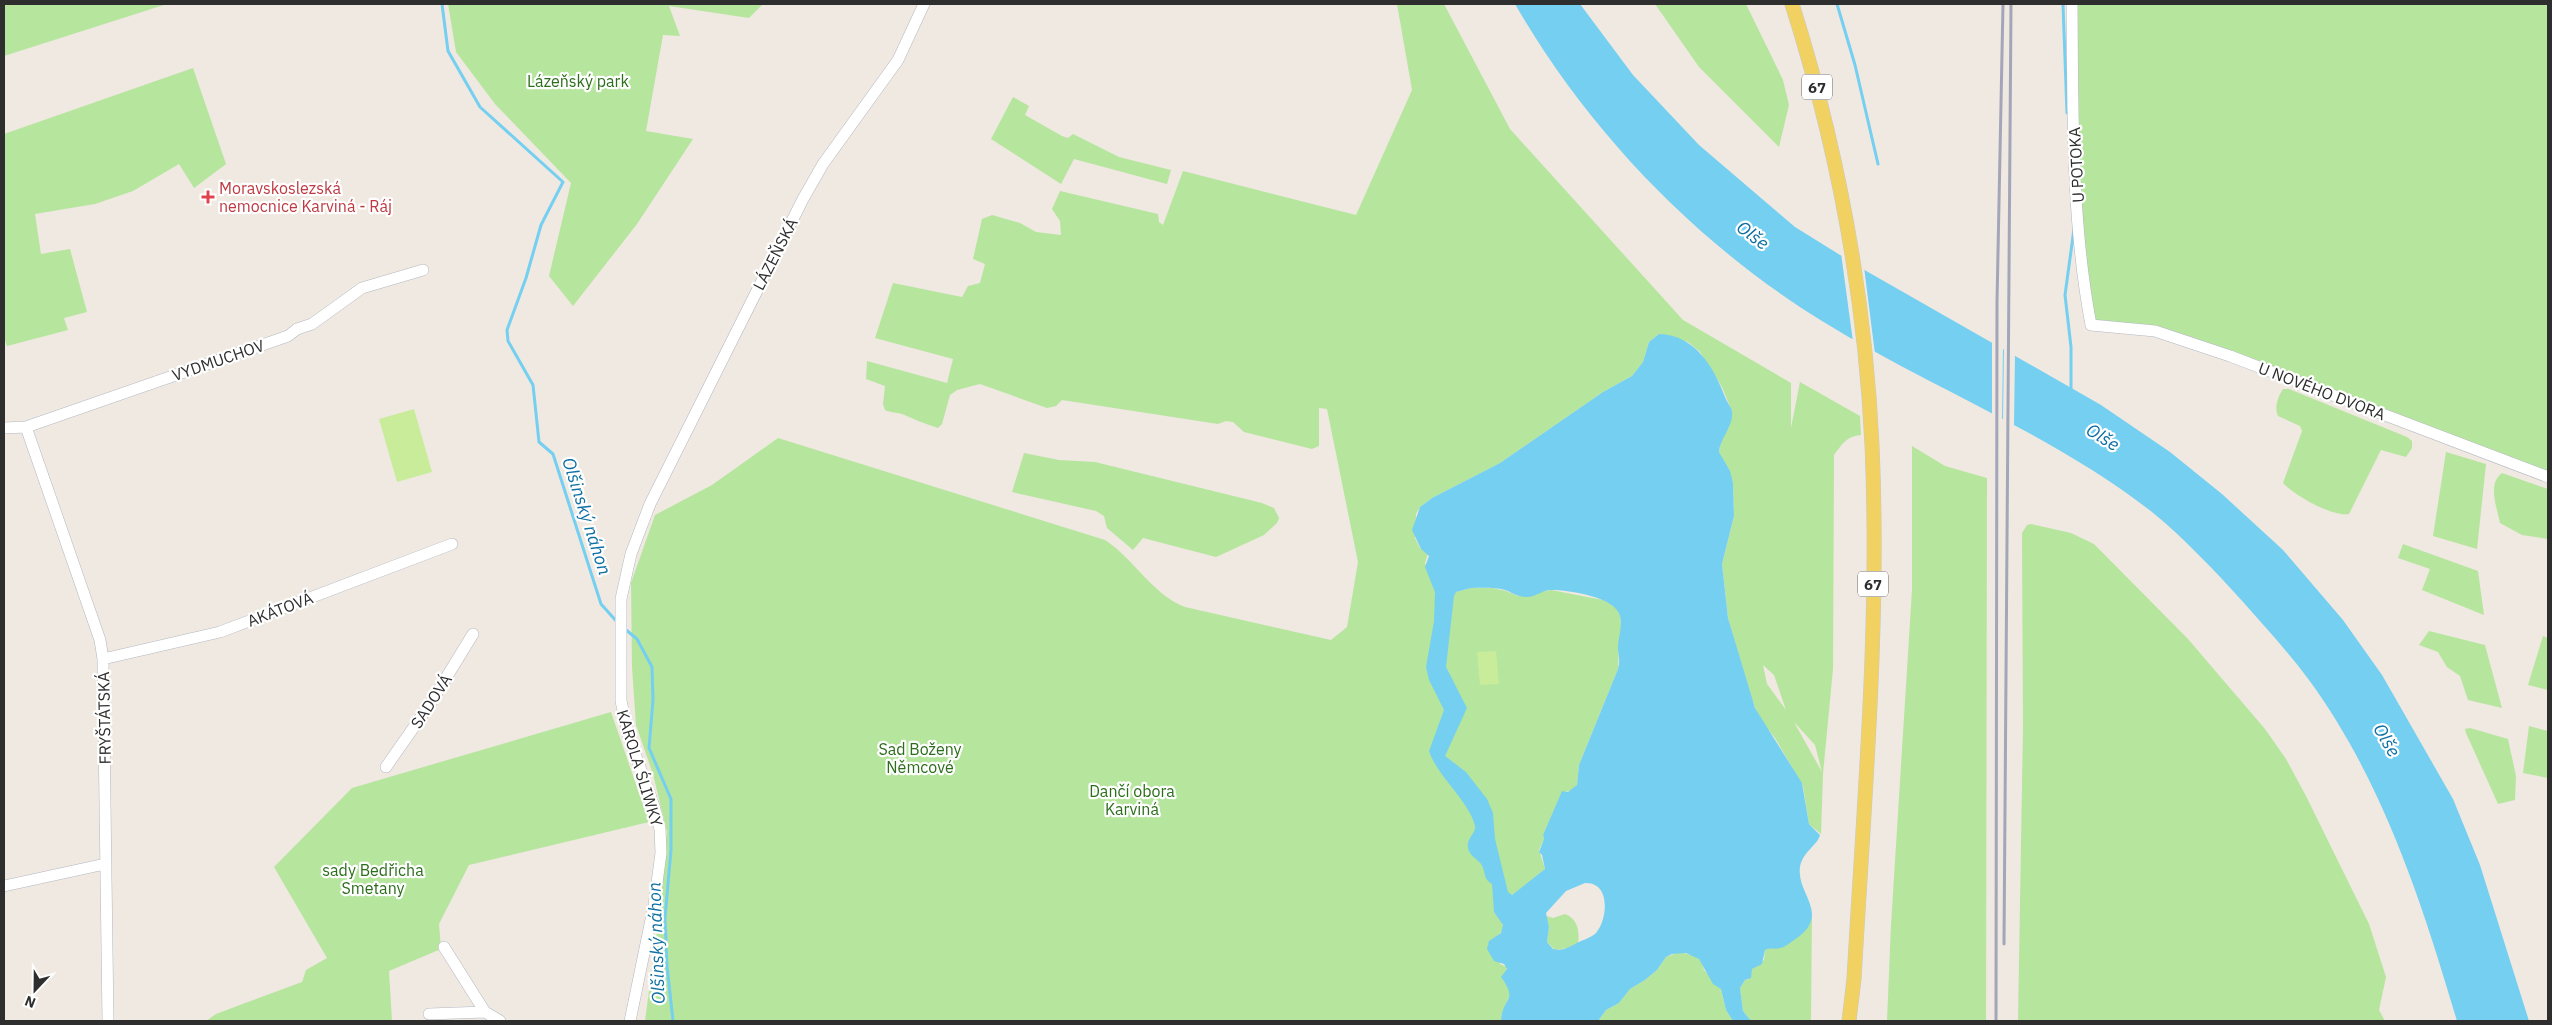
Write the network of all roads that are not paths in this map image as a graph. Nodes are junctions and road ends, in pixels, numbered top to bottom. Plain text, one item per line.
1 (924, 4) edge
2 (1792, 4) edge
3 (2072, 4) edge
4 (423, 270) dead end
5 (2091, 325) joint
6 (26, 427) junction
7 (4, 428) edge
8 (2548, 478) edge
9 (645, 515) joint
10 (452, 544) dead end
11 (473, 634) dead end
12 (103, 659) junction
13 (386, 767) dead end
14 (105, 864) junction
15 (4, 886) edge
16 (444, 947) dead end
17 (1854, 979) junction
18 (485, 1012) junction
19 (430, 1014) dead end
20 (108, 1021) edge
21 (500, 1021) edge
22 (630, 1021) edge
23 (1850, 1021) edge
24 (1856, 1021) edge

1 - 9 street, LÁZEŇSKÁ
2 - 17 main road, 67
3 - 5 street, U POTOKA
4 - 6 street, VYDMUCHOV
5 - 8 street, U NOVÉHO DVORA
6 - 7 street, VYDMUCHOV
6 - 12 street, FRYŠTÁTSKÁ
9 - 22 street, KAROLA ŚLIWKY
10 - 12 street, AKÁTOVÁ
11 - 13 street, SADOVÁ
12 - 14 street, FRYŠTÁTSKÁ
14 - 15 street
14 - 20 street, FRYŠTÁTSKÁ
16 - 18 street
17 - 23 main road, 67
17 - 24 main road, 67
18 - 19 street
18 - 21 street

